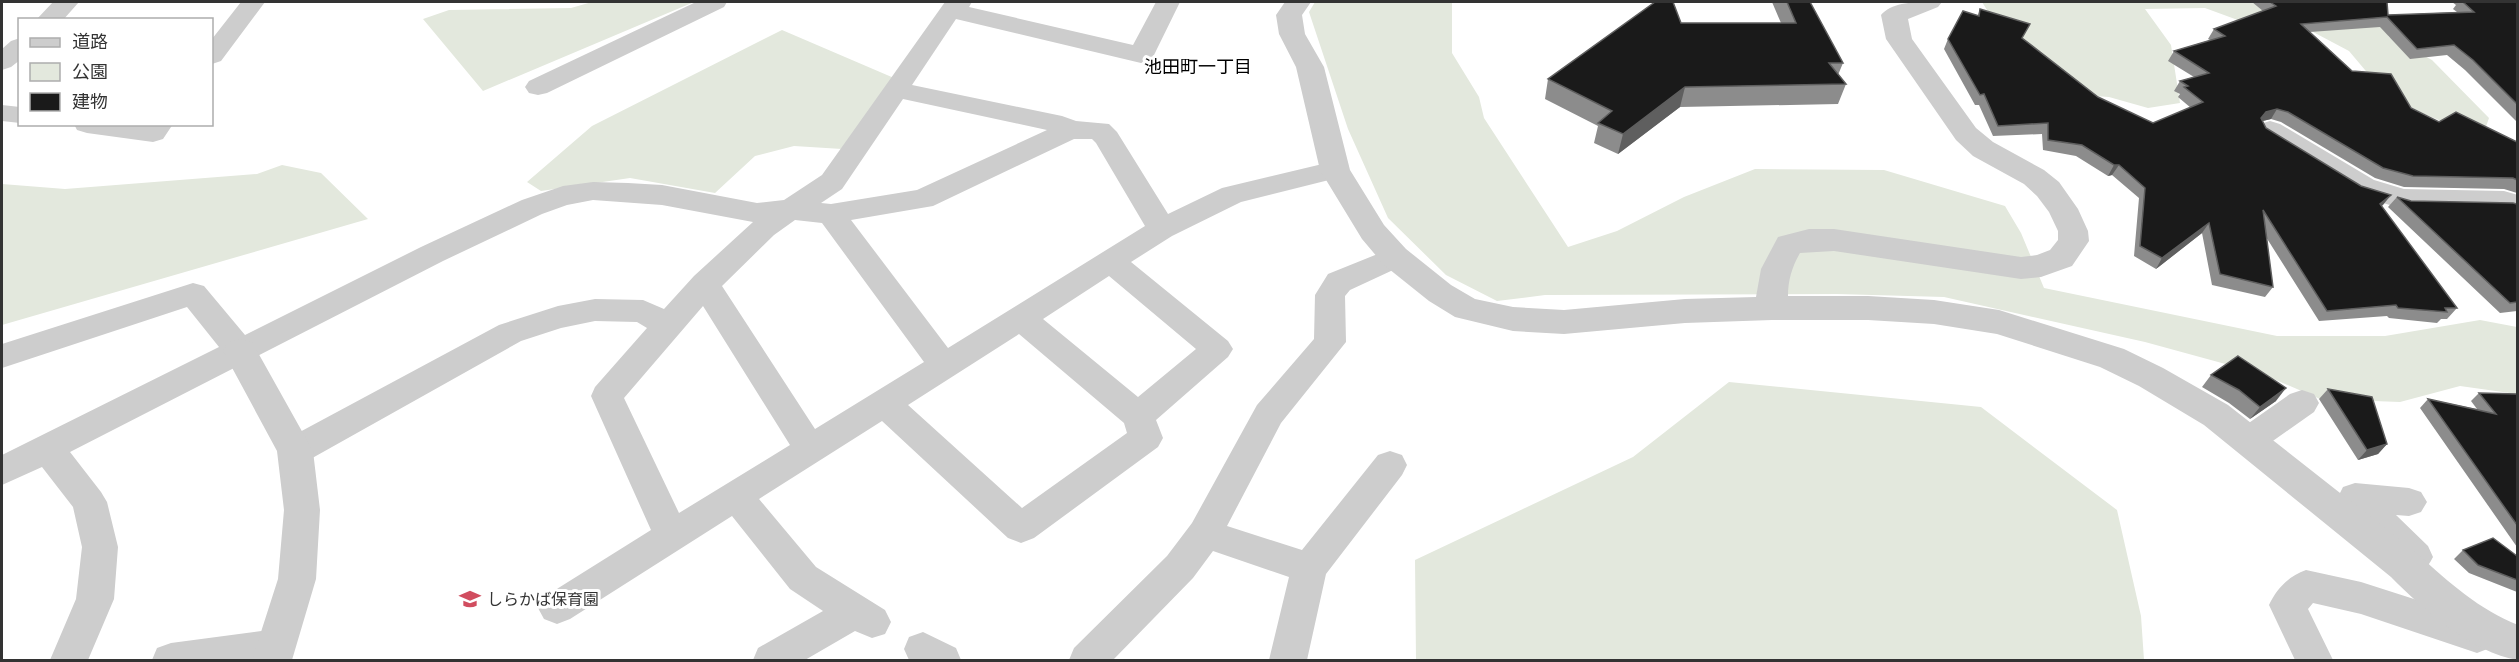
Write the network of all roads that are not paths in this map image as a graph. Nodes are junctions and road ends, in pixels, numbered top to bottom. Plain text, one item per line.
1 (67, 2) edge
2 (253, 2) edge
3 (715, 2) edge
4 (1168, 2) edge
5 (1298, 2) edge
6 (1929, 2) edge
7 (955, 6) edge
8 (50, 18) edge
9 (18, 47) edge
10 (213, 55) edge
11 (2, 62) edge
12 (538, 87) dead end
13 (895, 88) junction
14 (2, 113) edge
15 (18, 115) edge
16 (100, 126) edge
17 (159, 126) edge
18 (1070, 130) junction
19 (2270, 130) edge
20 (1335, 170) junction
21 (2517, 205) edge
22 (788, 209) junction
23 (831, 214) junction
24 (1162, 230) junction
25 (1395, 257) junction
26 (1110, 261) junction
27 (705, 284) junction
28 (1773, 308) junction
29 (1021, 318) junction
30 (668, 326) junction
31 (240, 351) junction
32 (2, 356) edge
33 (944, 366) junction
34 (884, 403) junction
35 (2302, 403) dead end
36 (1138, 417) junction
37 (2248, 441) junction
38 (46, 447) junction
39 (810, 449) junction
40 (295, 451) junction
41 (1390, 465) dead end
42 (2, 471) edge
43 (736, 496) junction
44 (2409, 502) dead end
45 (1205, 534) junction
46 (672, 536) junction
47 (2405, 566) junction
48 (1309, 568) junction
49 (557, 608) dead end
50 (2483, 629) junction
51 (2517, 644) edge
52 (274, 653) edge
53 (69, 660) edge
54 (171, 660) edge
55 (772, 660) edge
56 (1088, 660) edge
57 (1288, 660) edge
58 (2314, 660) edge

1 - 8 street
2 - 10 street
3 - 12 street
4 - 7 street
5 - 20 street
6 - 28 street
7 - 13 street
9 - 11 street
13 - 18 street
13 - 22 street
14 - 15 street
16 - 17 street
18 - 23 street
18 - 24 street
19 - 21 street
20 - 24 street
20 - 25 street
22 - 23 street
22 - 27 street
22 - 31 street
23 - 33 street
24 - 26 street
25 - 28 street
25 - 45 street
26 - 29 street
26 - 36 street
27 - 30 street
27 - 39 street
28 - 37 street
29 - 33 street
29 - 36 street
30 - 40 street
30 - 46 street
31 - 32 street
31 - 38 street
31 - 40 street
33 - 34 street
34 - 36 street
34 - 39 street
35 - 37 street
37 - 47 street
38 - 42 street
38 - 53 street
39 - 43 street
40 - 52 street
41 - 48 street
43 - 46 street
43 - 55 street
44 - 47 street
45 - 48 street
45 - 56 street
46 - 49 street
47 - 50 street
48 - 57 street
50 - 51 street
50 - 58 street
52 - 54 street

